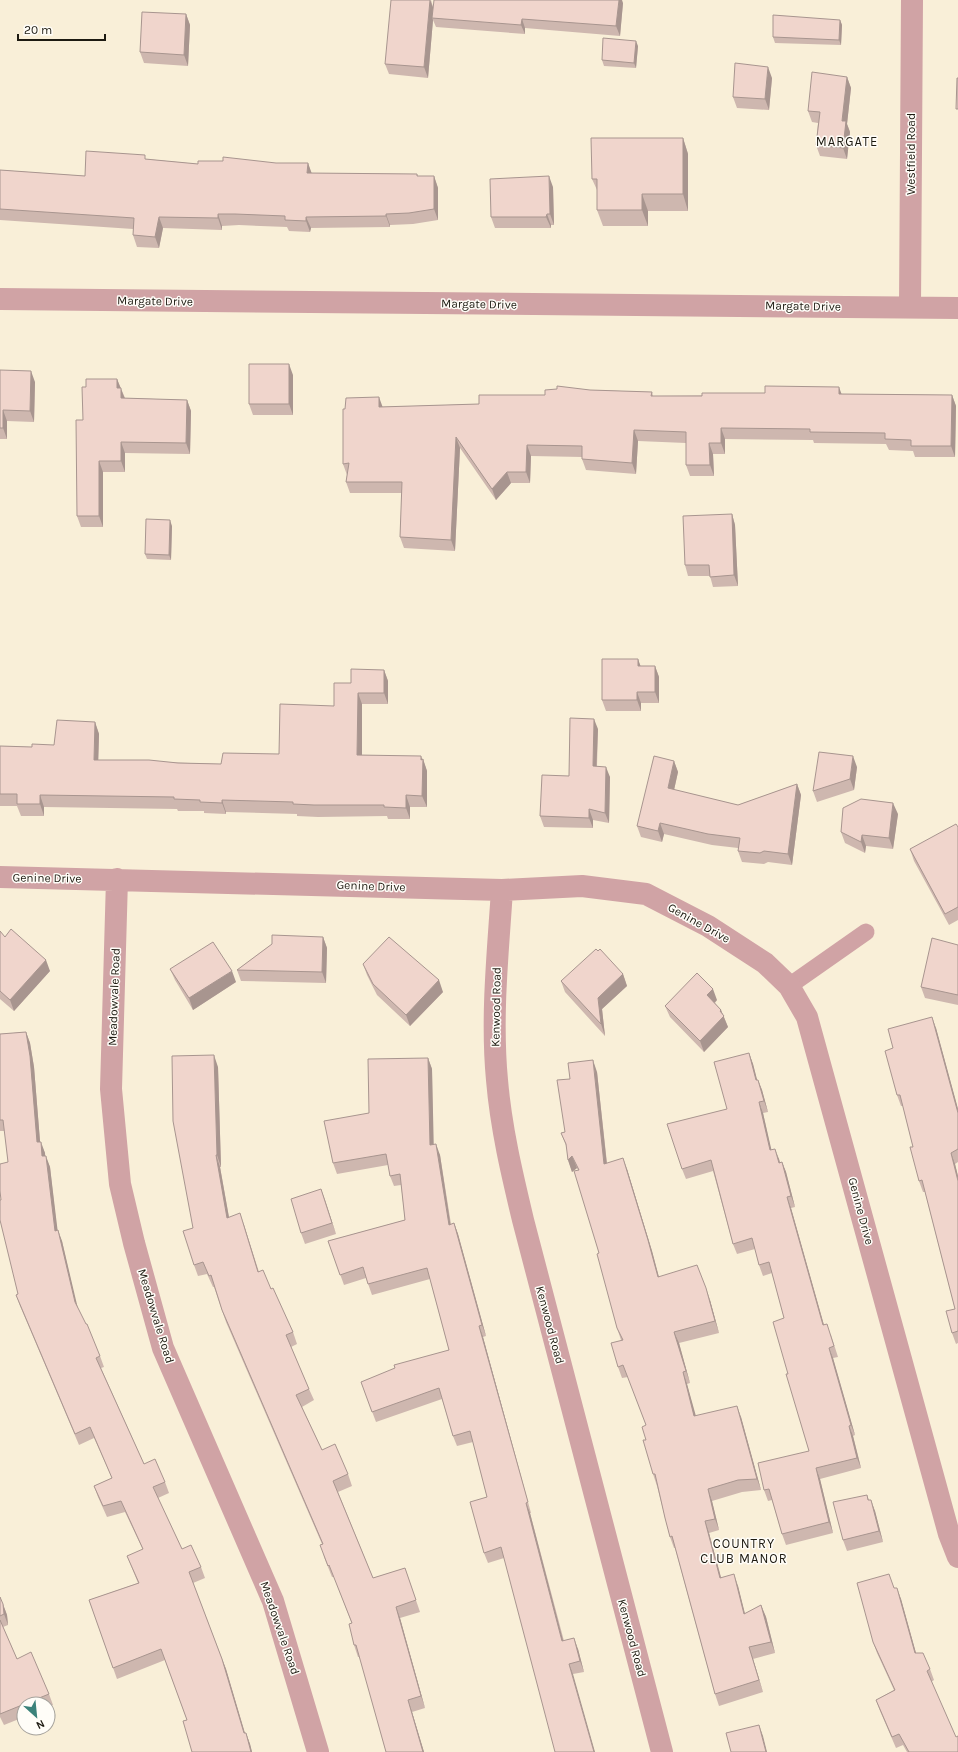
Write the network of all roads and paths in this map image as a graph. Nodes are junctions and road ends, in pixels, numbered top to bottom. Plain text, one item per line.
1 (912, 0) edge
2 (0, 299) edge
3 (910, 307) junction
4 (958, 308) edge
5 (0, 877) edge
6 (117, 879) junction
7 (502, 890) junction
8 (866, 932) dead end
9 (789, 986) junction
10 (958, 1557) edge
11 (318, 1752) edge
12 (662, 1752) edge

1 - 3 street, Westfield Road
2 - 3 street, Margate Drive
3 - 4 street, Margate Drive
5 - 6 street, Genine Drive
6 - 7 street, Genine Drive
6 - 11 street, Meadowvale Road
7 - 9 street, Genine Drive
7 - 12 street, Kenwood Road
8 - 9 lane
9 - 10 street, Genine Drive

